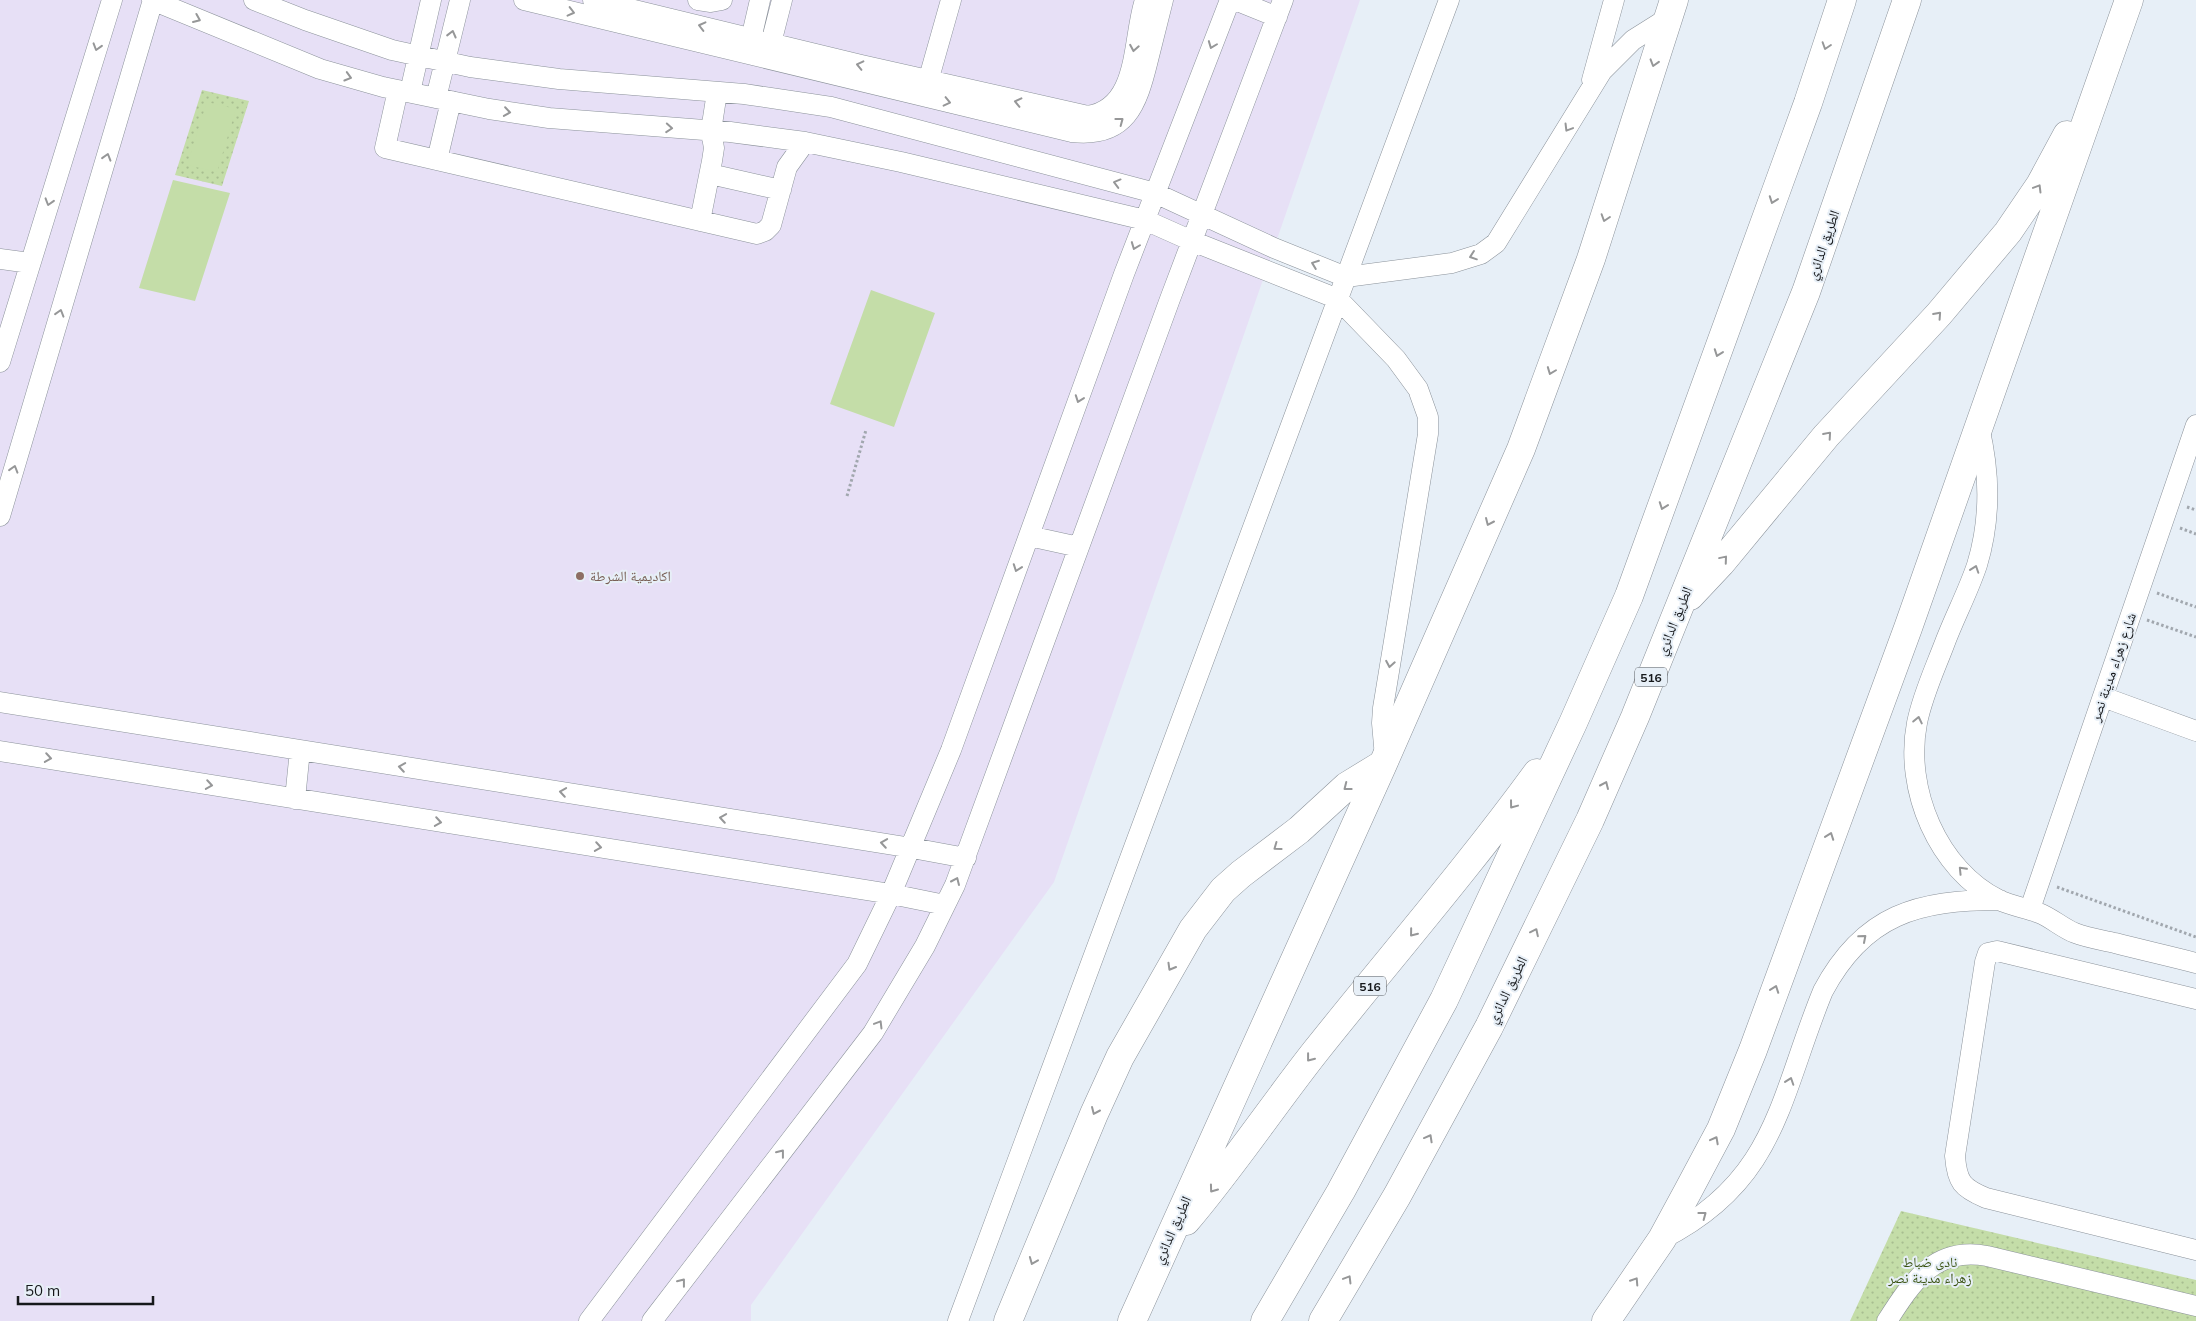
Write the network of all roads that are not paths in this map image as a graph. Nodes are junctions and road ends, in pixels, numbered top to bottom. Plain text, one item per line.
1 (112, 0) edge
2 (153, 0) edge
3 (254, 0) edge
4 (431, 0) edge
5 (460, 0) edge
6 (524, 0) edge
7 (593, 0) edge
8 (698, 0) edge
9 (722, 0) edge
10 (760, 0) edge
11 (782, 0) edge
12 (951, 0) edge
13 (1145, 0) edge
14 (1163, 0) edge
15 (1230, 0) edge
16 (1235, 0) edge
17 (1450, 0) edge
18 (1614, 0) edge
19 (1842, 0) edge
20 (1907, 0) edge
21 (2129, 0) edge
22 (1280, 8) edge
23 (1671, 9) edge
24 (749, 46) junction
25 (769, 51) junction
26 (419, 56) junction
27 (445, 61) junction
28 (2106, 66) junction
29 (926, 89) junction
30 (404, 91) junction
31 (717, 92) junction
32 (1588, 94) junction
33 (444, 100) junction
34 (711, 131) junction
35 (804, 142) junction
36 (437, 160) junction
37 (710, 174) junction
38 (781, 190) junction
39 (1155, 192) junction
40 (1202, 216) junction
41 (1145, 220) junction
42 (700, 221) junction
43 (1192, 241) junction
44 (0, 259) edge
45 (30, 263) junction
46 (1346, 277) junction
47 (1338, 299) junction
48 (0, 362) edge
49 (2196, 425) edge
50 (1979, 427) junction
51 (0, 516) edge
52 (1029, 536) junction
53 (1079, 547) junction
54 (1679, 608) junction
55 (2103, 697) junction
56 (0, 702) edge
57 (1573, 723) junction
58 (2196, 730) edge
59 (0, 750) edge
60 (300, 750) junction
61 (1384, 762) junction
62 (295, 798) junction
63 (912, 848) junction
64 (966, 858) junction
65 (892, 894) junction
66 (2000, 900) junction
67 (945, 905) junction
68 (2030, 909) junction
69 (1985, 962) junction
70 (2196, 963) edge
71 (2196, 999) edge
72 (2196, 1012) edge
73 (1662, 1240) junction
74 (1165, 1246) junction
75 (2196, 1250) edge
76 (2196, 1306) edge
77 (1894, 1318) edge
78 (589, 1321) edge
79 (652, 1321) edge
80 (958, 1321) edge
81 (1008, 1321) edge
82 (1132, 1321) edge
83 (1265, 1321) edge
84 (1323, 1321) edge
85 (1606, 1321) edge

1 -> 45 street
2 -> 30 street
51 -> 2 street
3 - 26 street
4 - 26 street
27 -> 5 street
6 -> 24 street
24 -> 7 street
8 - 9 street
10 - 24 street
11 - 25 street
12 - 29 street
13 -> 29 street
29 -> 14 street
15 -> 39 street
16 - 22 street
17 - 46 street
18 - 32 street
19 -> 57 highway, 516
20 - 54 highway, الطريق الدائري / 516
21 - 28 highway
22 - 40 street
23 - 32 street
23 -> 61 highway, الطريق الدائري / 516
24 - 25 street
25 - 29 street
26 - 27 street
26 - 30 street
27 - 31 street
27 - 33 street
28 - 50 highway
54 -> 28 highway
30 - 33 street
30 - 36 street
31 - 34 street
39 -> 31 street
32 -> 46 street
33 -> 34 street
33 - 36 street
34 - 35 street
34 - 37 street
35 - 38 street
35 - 41 street
36 - 42 street
37 - 38 street
37 - 42 street
38 - 42 street
39 - 40 street
39 - 41 street
40 - 43 street
46 -> 40 street
41 - 43 street
41 -> 52 street
43 - 47 street
43 - 53 street
44 - 45 street
45 - 48 street
46 - 47 street
47 -> 61 street
47 - 80 street
49 - 55 street, شارع زهراء مدينة نصر
66 -> 50 street
73 -> 50 highway
52 - 53 street
52 -> 63 street
53 - 64 street
84 -> 54 highway, الطريق الدائري / 516
55 - 58 street
55 - 68 street, شارع زهراء مدينة نصر
56 - 60 street
57 -> 74 highway, 516
57 - 83 highway, 516
59 -> 62 street
60 - 62 street
63 -> 60 street
61 - 74 highway, الطريق الدائري / 516
61 -> 81 highway
62 -> 65 street
63 - 64 street
63 - 65 street
67 -> 64 street
65 - 67 street
65 - 78 street
66 - 68 street
73 -> 66 street
79 -> 67 street
68 - 70 street
69 - 71 street
69 - 72 street
69 - 75 street
85 -> 73 highway
74 - 82 highway, الطريق الدائري / 516
76 - 77 street

